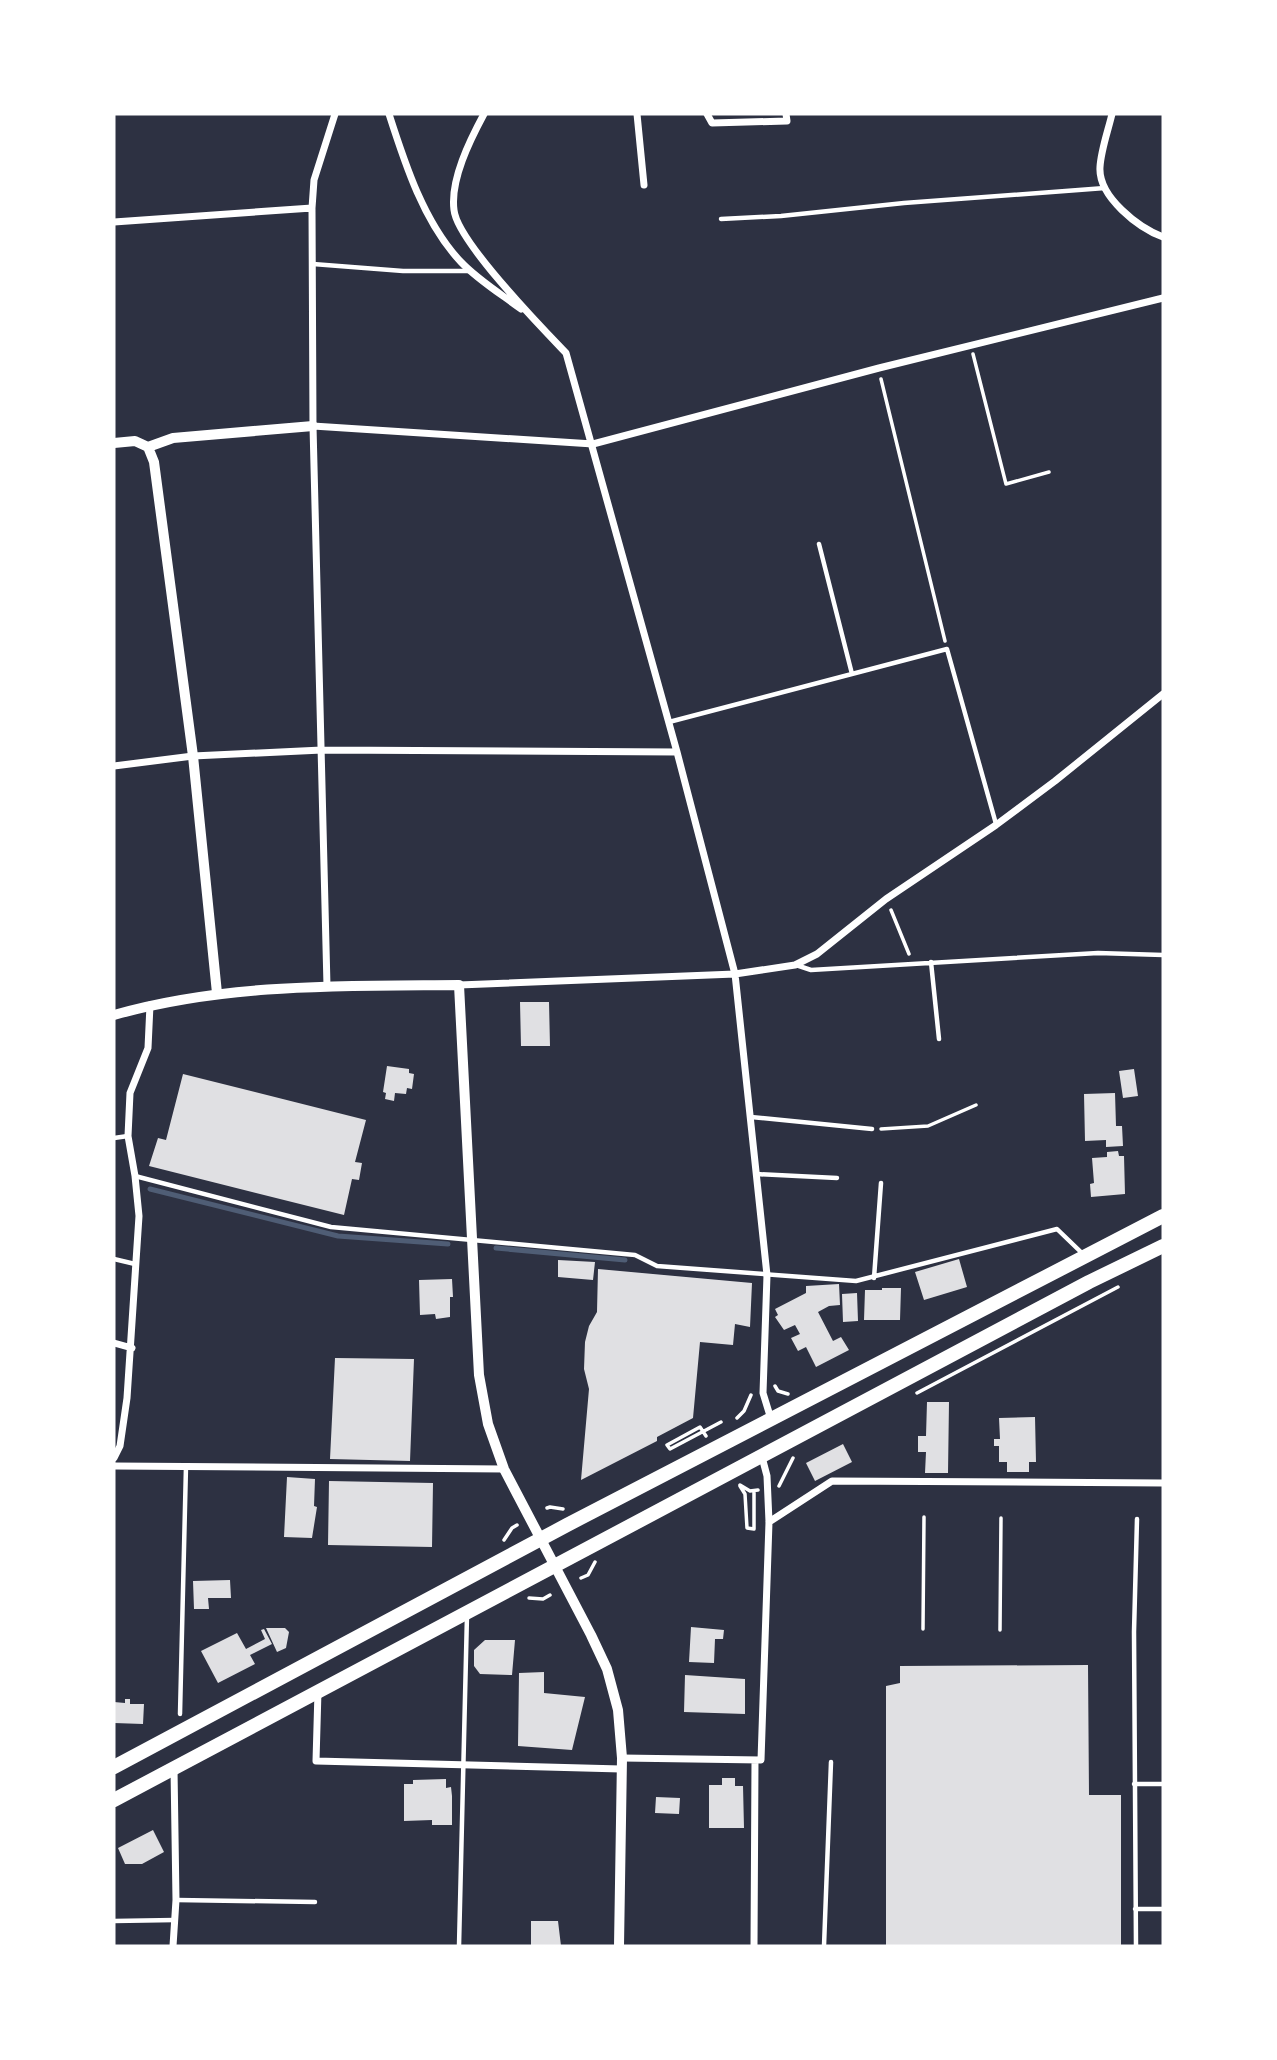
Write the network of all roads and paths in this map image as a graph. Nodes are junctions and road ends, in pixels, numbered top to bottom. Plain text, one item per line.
1 (335, 114) edge
2 (388, 114) edge
3 (484, 114) edge
4 (638, 114) edge
5 (707, 114) edge
6 (786, 114) edge
7 (1112, 114) edge
8 (645, 185) dead end
9 (1105, 188) junction
10 (312, 208) junction
11 (721, 219) dead end
12 (114, 222) edge
13 (1163, 237) edge
14 (313, 264) junction
15 (472, 271) junction
16 (1163, 298) edge
17 (532, 318) junction
18 (971, 346) junction
19 (878, 368) junction
20 (313, 426) junction
21 (114, 443) edge
22 (593, 444) junction
23 (148, 447) junction
24 (1049, 472) dead end
25 (819, 544) dead end
26 (947, 649) junction
27 (852, 674) junction
28 (1163, 694) edge
29 (669, 722) junction
30 (322, 750) junction
31 (677, 752) junction
32 (193, 755) junction
33 (114, 766) edge
34 (996, 825) junction
35 (886, 899) junction
36 (1163, 955) edge
37 (931, 962) junction
38 (913, 963) junction
39 (796, 965) junction
40 (735, 974) junction
41 (459, 985) junction
42 (327, 986) junction
43 (217, 993) junction
44 (150, 1005) junction
45 (114, 1015) edge
46 (939, 1039) dead end
47 (976, 1105) dead end
48 (750, 1116) junction
49 (872, 1129) joint
50 (128, 1136) junction
51 (114, 1138) edge
52 (756, 1174) junction
53 (135, 1176) junction
54 (837, 1178) dead end
55 (881, 1183) dead end
56 (1163, 1216) edge
57 (472, 1240) junction
58 (1163, 1246) edge
59 (1084, 1256) junction
60 (114, 1259) edge
61 (136, 1264) junction
62 (767, 1275) junction
63 (874, 1278) junction
64 (1119, 1286) dead end
65 (114, 1343) edge
66 (132, 1348) junction
67 (913, 1395) dead end
68 (771, 1420) junction
69 (721, 1422) dead end
70 (700, 1427) dead end
71 (117, 1445) edge
72 (804, 1452) dead end
73 (761, 1457) junction
74 (114, 1458) edge
75 (186, 1465) junction
76 (114, 1466) edge
77 (504, 1469) junction
78 (1163, 1483) edge
79 (776, 1487) dead end
80 (754, 1491) dead end
81 (745, 1494) dead end
82 (924, 1517) dead end
83 (1001, 1518) dead end
84 (1138, 1519) dead end
85 (769, 1521) junction
86 (541, 1539) junction
87 (555, 1564) junction
88 (467, 1611) junction
89 (923, 1629) dead end
90 (1000, 1630) dead end
91 (318, 1690) junction
92 (180, 1714) dead end
93 (755, 1760) junction
94 (831, 1762) dead end
95 (622, 1763) junction
96 (463, 1764) junction
97 (114, 1767) edge
98 (174, 1767) junction
99 (1134, 1784) junction
100 (1163, 1784) edge
101 (114, 1800) edge
102 (176, 1900) junction
103 (315, 1902) dead end
104 (1135, 1909) junction
105 (1163, 1909) edge
106 (174, 1920) junction
107 (114, 1921) edge
108 (173, 1946) edge
109 (460, 1946) edge
110 (619, 1946) edge
111 (754, 1946) edge
112 (824, 1946) edge
113 (1136, 1946) edge

1 - 10 street
2 - 15 street
3 - 17 street
4 - 8 street
5 - 6 street
7 - 9 street
9 - 11 lane
9 - 13 street
10 - 12 street
10 - 14 street
14 - 15 lane
14 - 20 street
15 - 17 street
16 - 18 street
17 - 22 street
18 - 19 street
18 - 24 path
19 - 22 street
19 - 26 path
20 - 22 street
20 - 23 street
20 - 30 street
21 - 23 street
22 - 29 street
23 - 32 street
25 - 27 lane
26 - 27 lane
26 - 34 lane
27 - 29 lane
28 - 34 street
29 - 31 street
30 - 31 street
30 - 32 street
30 - 42 street
31 - 40 street
32 - 33 street
32 - 43 street
34 - 35 street
35 - 38 path
35 - 39 street
36 - 37 lane
37 - 38 lane
37 - 46 lane
38 - 39 lane
39 - 40 street
40 - 41 street
40 - 48 street
41 - 42 street
41 - 57 street
42 - 43 street
43 - 44 street
44 - 45 street
44 - 50 street
47 - 49 path
48 - 49 lane
48 - 52 street
50 - 51 lane
50 - 53 street
52 - 54 lane
52 - 62 street
53 - 57 lane
53 - 61 street
55 - 63 lane
56 - 59 highway
57 - 62 lane
57 - 77 street
58 - 73 highway
59 - 63 lane
59 - 68 highway
60 - 61 lane
61 - 66 street
62 - 63 lane
62 - 68 street
64 - 67 path
65 - 66 street
66 - 71 street
68 - 86 highway
69 - 70 path
71 - 74 street
72 - 79 path
73 - 85 street
73 - 87 highway
75 - 76 street
75 - 77 street
75 - 92 lane
77 - 86 street
78 - 85 street
80 - 81 path
82 - 89 path
83 - 90 path
84 - 99 lane
85 - 93 street
86 - 87 street
86 - 97 highway
87 - 88 highway
87 - 95 street
88 - 91 highway
88 - 96 lane
91 - 96 street
91 - 98 highway
93 - 95 street
93 - 111 street
94 - 112 lane
95 - 96 street
95 - 110 street
96 - 109 lane
98 - 101 highway
98 - 102 street
99 - 100 lane
99 - 104 lane
102 - 103 lane
102 - 106 street
104 - 105 lane
104 - 113 lane
106 - 107 lane
106 - 108 street

